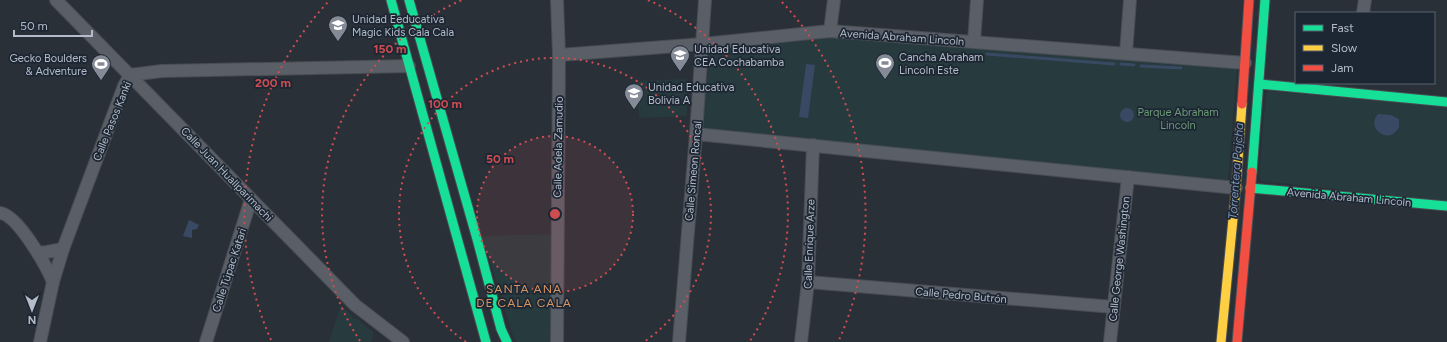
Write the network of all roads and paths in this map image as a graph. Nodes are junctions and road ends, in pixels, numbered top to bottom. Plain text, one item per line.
1 (56, 0) edge
2 (391, 0) edge
3 (409, 0) edge
4 (557, 0) edge
5 (705, 0) edge
6 (834, 0) edge
7 (977, 0) edge
8 (1130, 0) edge
9 (1249, 0) edge
10 (1265, 0) edge
11 (1365, 0) edge
12 (1364, 12) edge
13 (830, 32) junction
14 (974, 42) junction
15 (703, 44) junction
16 (1126, 53) junction
17 (559, 55) junction
18 (1245, 63) junction
19 (409, 66) junction
20 (130, 75) junction
21 (1259, 84) junction
22 (1355, 88) edge
23 (1447, 102) edge
24 (696, 134) junction
25 (813, 145) junction
26 (1128, 177) junction
27 (1236, 188) junction
28 (1250, 188) junction
29 (251, 199) junction
30 (1447, 206) edge
31 (0, 213) edge
32 (63, 249) junction
33 (38, 252) junction
34 (53, 282) junction
35 (808, 282) junction
36 (1114, 307) junction
37 (40, 342) edge
38 (206, 342) edge
39 (403, 342) edge
40 (486, 342) edge
41 (507, 342) edge
42 (556, 342) edge
43 (679, 342) edge
44 (801, 342) edge
45 (1110, 342) edge
46 (1221, 342) edge
47 (1237, 342) edge

1 - 20 street, Calle Juan Huallparimachi
2 - 19 main road
3 - 41 main road
4 - 17 street, Calle Adela Zamudio
5 - 15 street, Calle Simeon Roncal
6 - 13 street
7 - 14 street
8 - 16 street
9 - 18 main road
10 - 21 main road
11 - 12 street
13 - 14 street, Avenida Abraham Lincoln
13 - 15 street, Avenida Abraham Lincoln
14 - 16 street, Avenida Abraham Lincoln
15 - 17 street, Avenida Abraham Lincoln
15 - 24 street, Calle Simeon Roncal
16 - 18 street, Avenida Abraham Lincoln
17 - 42 street, Calle Adela Zamudio
18 - 27 main road
19 - 20 street, Calle Pasos Kanki
19 - 40 main road
20 - 29 street, Calle Juan Huallparimachi
20 - 32 street, Calle Pasos Kanki
21 - 22 main road
21 - 28 main road
22 - 23 main road
24 - 25 street
24 - 43 street, Calle Simeon Roncal
25 - 26 street
25 - 35 street, Calle Enrique Arze
26 - 27 street
26 - 36 street, Calle George Washington
27 - 46 main road
28 - 30 main road, Avenida Abraham Lincoln
28 - 47 main road
29 - 38 street, Calle Túpac Katari
29 - 39 street, Calle Juan Huallparimachi
31 - 33 street
32 - 33 street
32 - 34 street, Calle Pasos Kanki
33 - 34 street
34 - 37 street, Calle Pasos Kanki
35 - 36 street, Calle Pedro Butrón
35 - 44 street, Calle Enrique Arze
36 - 45 street, Calle George Washington

